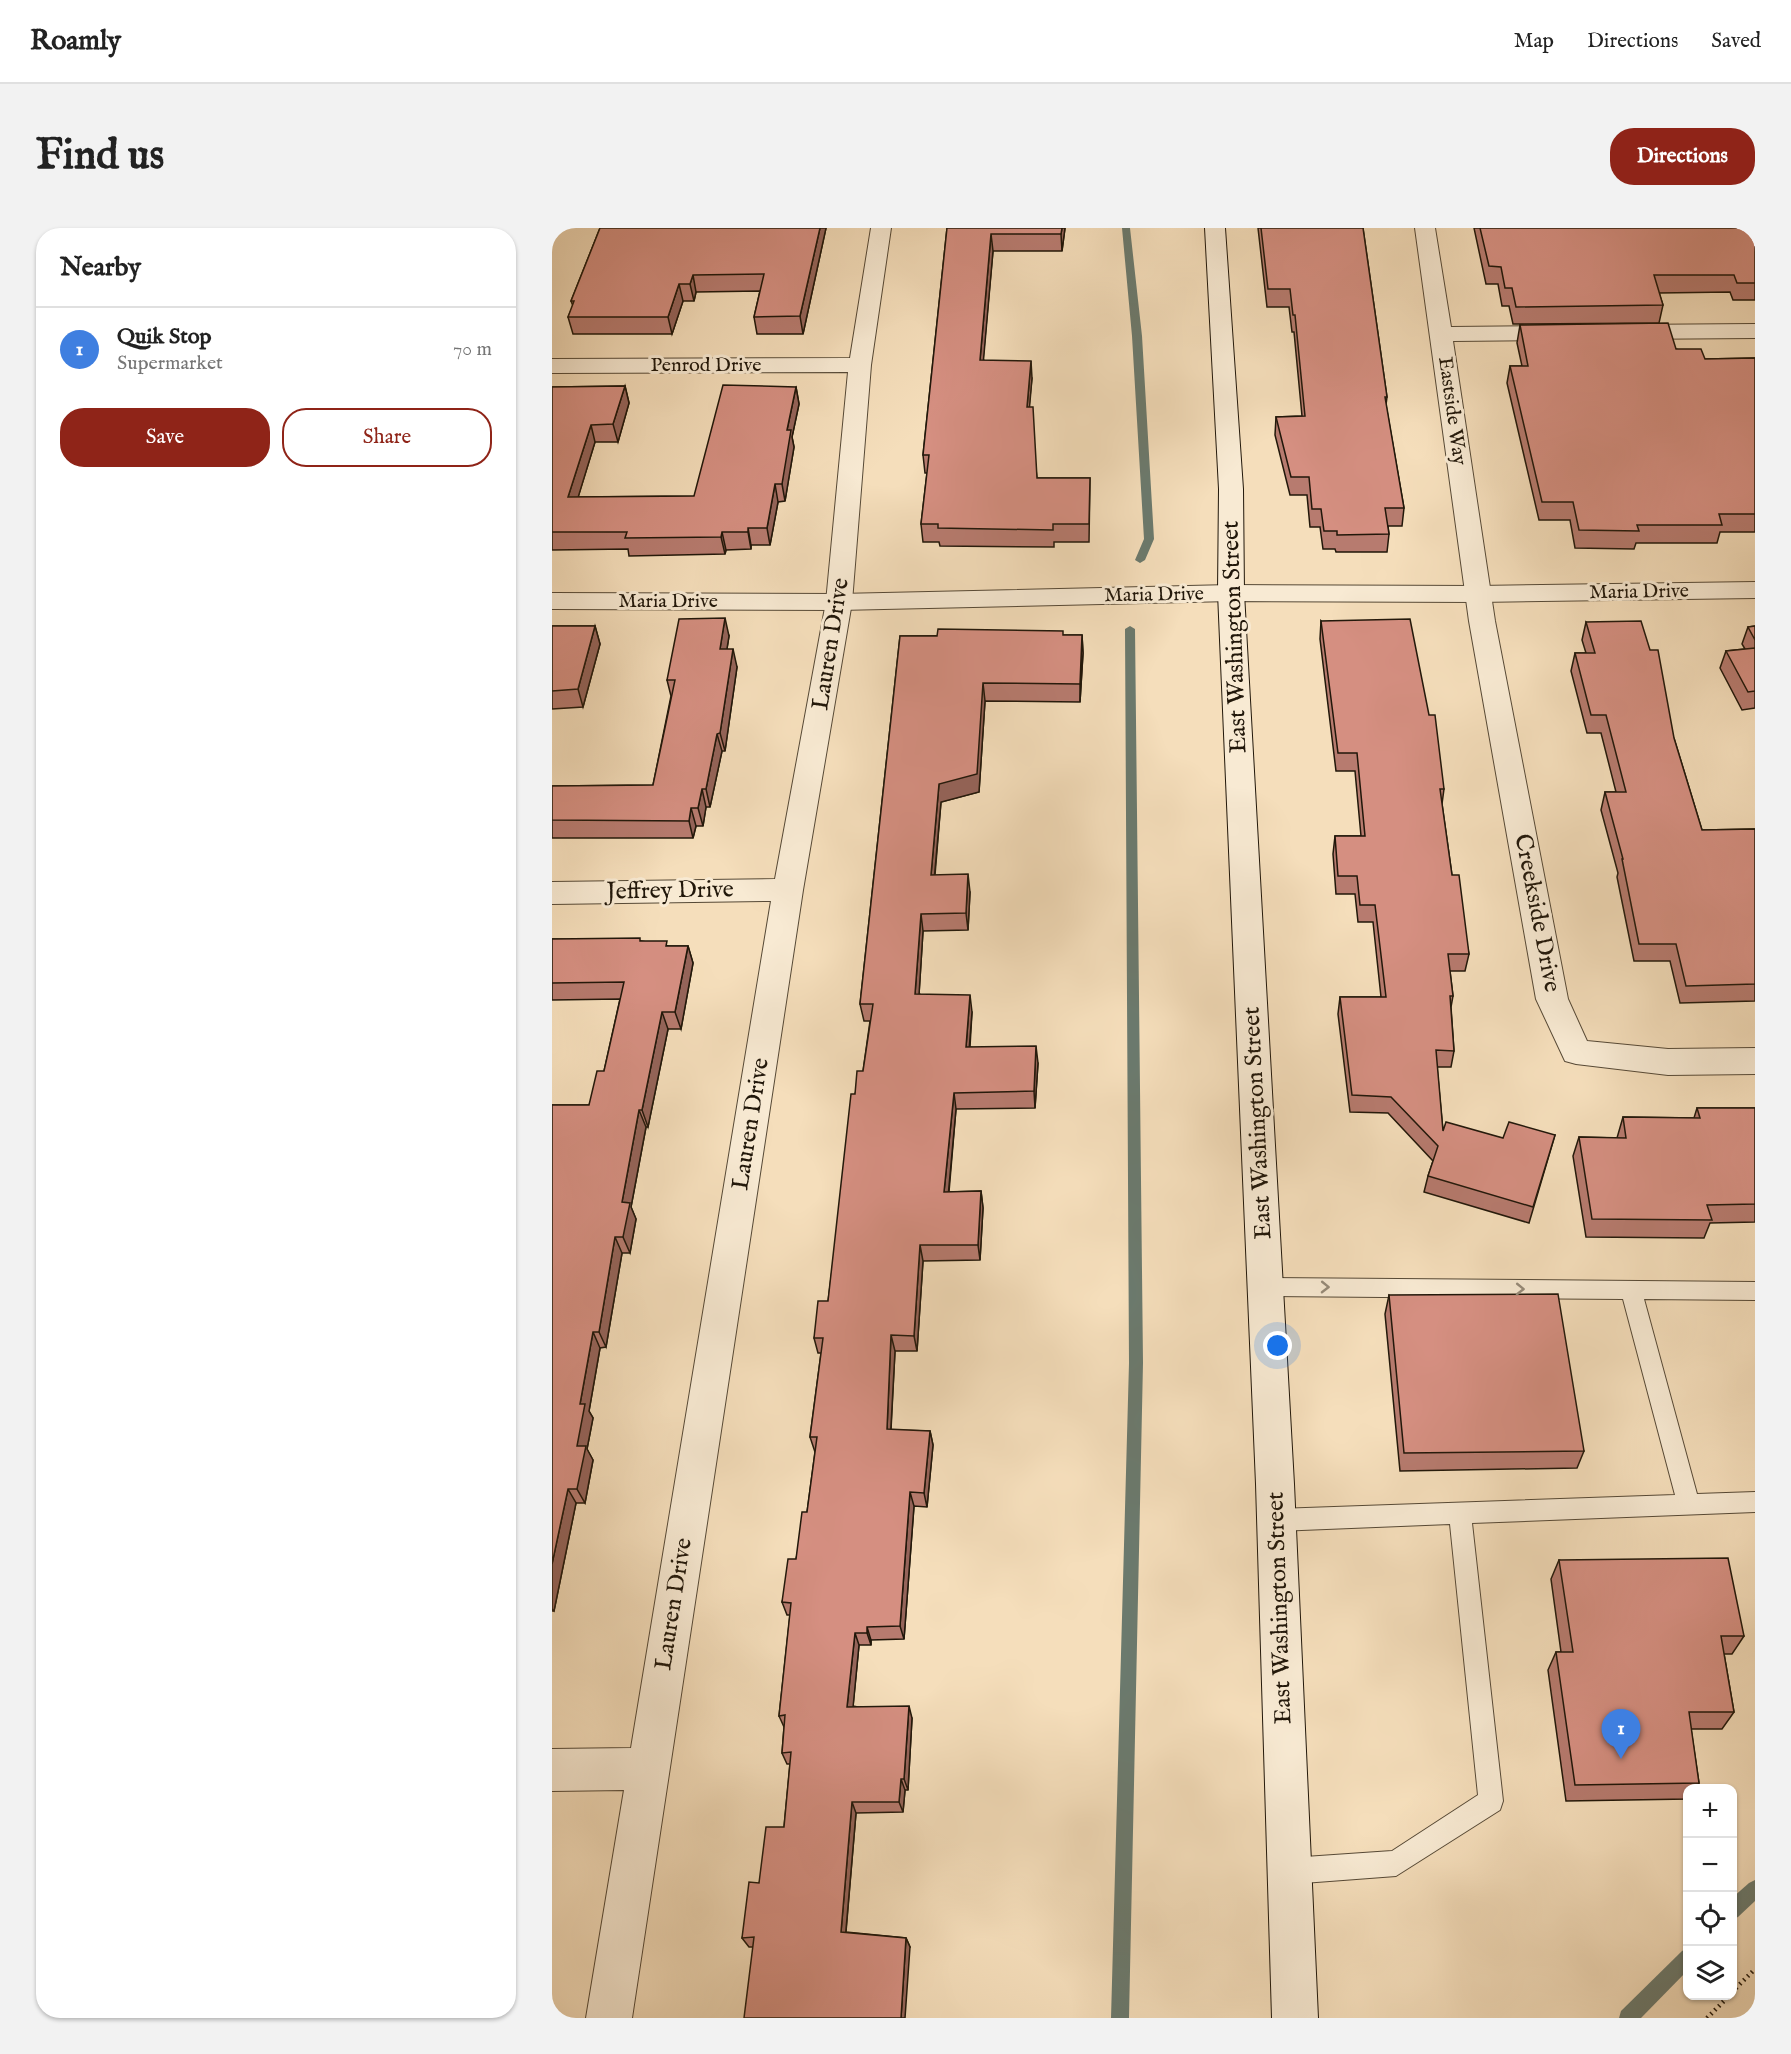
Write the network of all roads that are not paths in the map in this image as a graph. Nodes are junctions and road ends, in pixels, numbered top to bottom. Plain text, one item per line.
1 (881, 228) edge
2 (1215, 228) edge
3 (1425, 228) edge
4 (1755, 332) edge
5 (1579, 333) edge
6 (1603, 333) edge
7 (1440, 334) junction
8 (860, 364) junction
9 (552, 366) edge
10 (1755, 590) edge
11 (1231, 593) junction
12 (1478, 594) junction
13 (552, 601) edge
14 (839, 602) junction
15 (788, 890) junction
16 (552, 893) edge
17 (1755, 1061) edge
18 (1267, 1287) junction
19 (1631, 1290) junction
20 (1755, 1291) edge
21 (1755, 1502) edge
22 (1689, 1504) junction
23 (1460, 1513) junction
24 (1276, 1520) junction
25 (648, 1769) junction
26 (552, 1770) edge
27 (1290, 1871) junction
28 (609, 2018) edge
29 (1295, 2018) edge

1 - 8 street, Lauren Drive
2 - 11 street, East Washington Street
3 - 7 street, Eastside Way
4 - 6 street
5 - 7 street
7 - 12 street, Eastside Way
8 - 9 street, Penrod Drive
8 - 14 street, Lauren Drive
10 - 12 street, Maria Drive
11 - 12 street, Maria Drive
11 - 14 street, Maria Drive
11 - 18 street, East Washington Street
12 - 17 street, Creekside Drive
13 - 14 street, Maria Drive
14 - 15 street, Lauren Drive
15 - 16 street, Jeffrey Drive
15 - 25 street, Lauren Drive
18 -> 19 lane
18 - 24 street, East Washington Street
19 - 20 lane
19 - 22 lane
21 - 22 lane
22 - 23 lane
23 - 24 lane
23 - 27 lane
24 - 27 street, East Washington Street
25 - 26 street
25 - 28 street, Lauren Drive
27 - 29 street, East Washington Street

